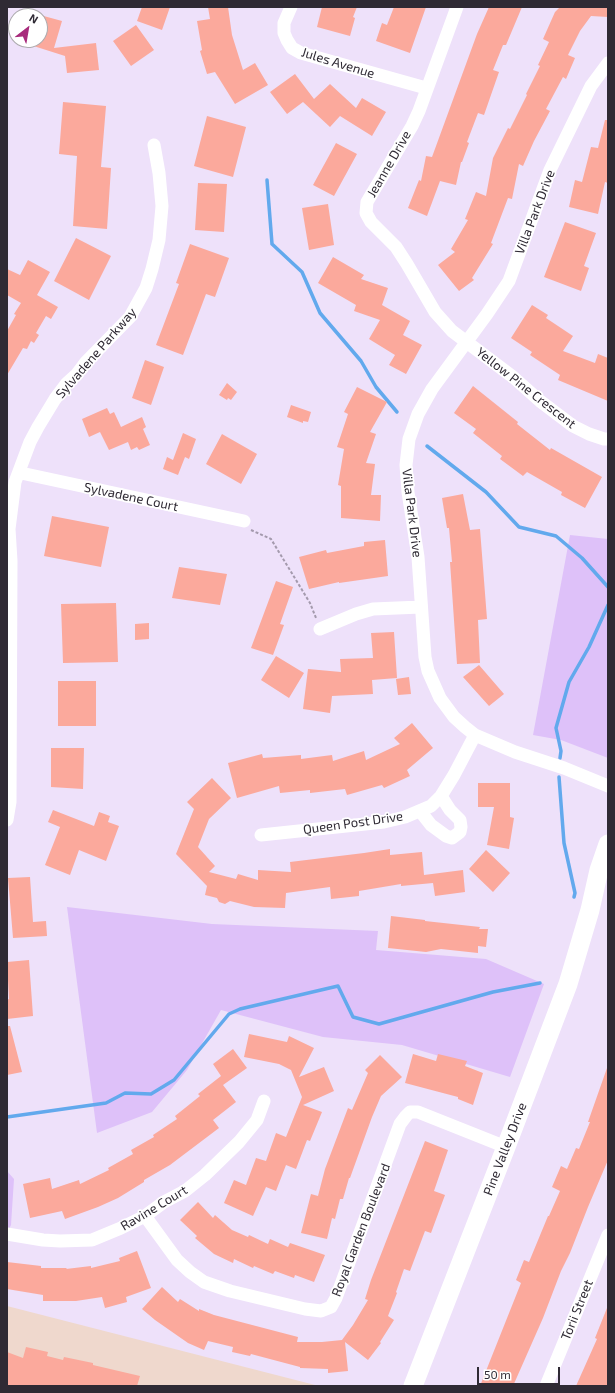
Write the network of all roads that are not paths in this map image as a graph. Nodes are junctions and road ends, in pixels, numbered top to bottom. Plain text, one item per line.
1 (291, 7) edge
2 (457, 7) edge
3 (608, 63) edge
4 (426, 88) junction
5 (154, 145) dead end
6 (466, 342) junction
7 (608, 439) edge
8 (18, 474) junction
9 (244, 521) road end
10 (421, 607) junction
11 (320, 629) road end
12 (475, 735) junction
13 (608, 786) edge
14 (441, 796) junction
15 (420, 811) junction
16 (7, 820) edge
17 (261, 835) dead end
18 (608, 844) edge
19 (608, 888) edge
20 (590, 910) junction
21 (264, 1102) dead end
22 (506, 1147) junction
23 (145, 1216) junction
24 (7, 1234) edge
25 (608, 1235) edge
26 (413, 1386) edge
27 (546, 1386) edge

1 - 4 street, Jules Avenue
2 - 4 street, Jeanne Drive
3 - 6 street, Villa Park Drive
4 - 6 street, Jeanne Drive
5 - 8 street, Sylvadene Parkway
6 - 7 street, Yellow Pine Crescent
6 - 10 street, Villa Park Drive
8 - 9 street, Sylvadene Court
8 - 16 street, Sylvadene Parkway
10 - 11 street
10 - 12 street, Villa Park Drive
12 - 13 street, Villa Park Drive
12 - 14 street, Queen Post Drive
14 - 15 street, Queen Post Drive
14 - 15 street
15 - 17 street, Queen Post Drive
18 - 20 main road, Pine Valley Drive
19 - 20 main road, Pine Valley Drive
20 - 22 main road, Pine Valley Drive
21 - 23 street, Ravine Court
22 - 23 street, Royal Garden Boulevard
22 - 26 main road, Pine Valley Drive
23 - 24 street, Ravine Court
25 - 27 street, Torii Street

